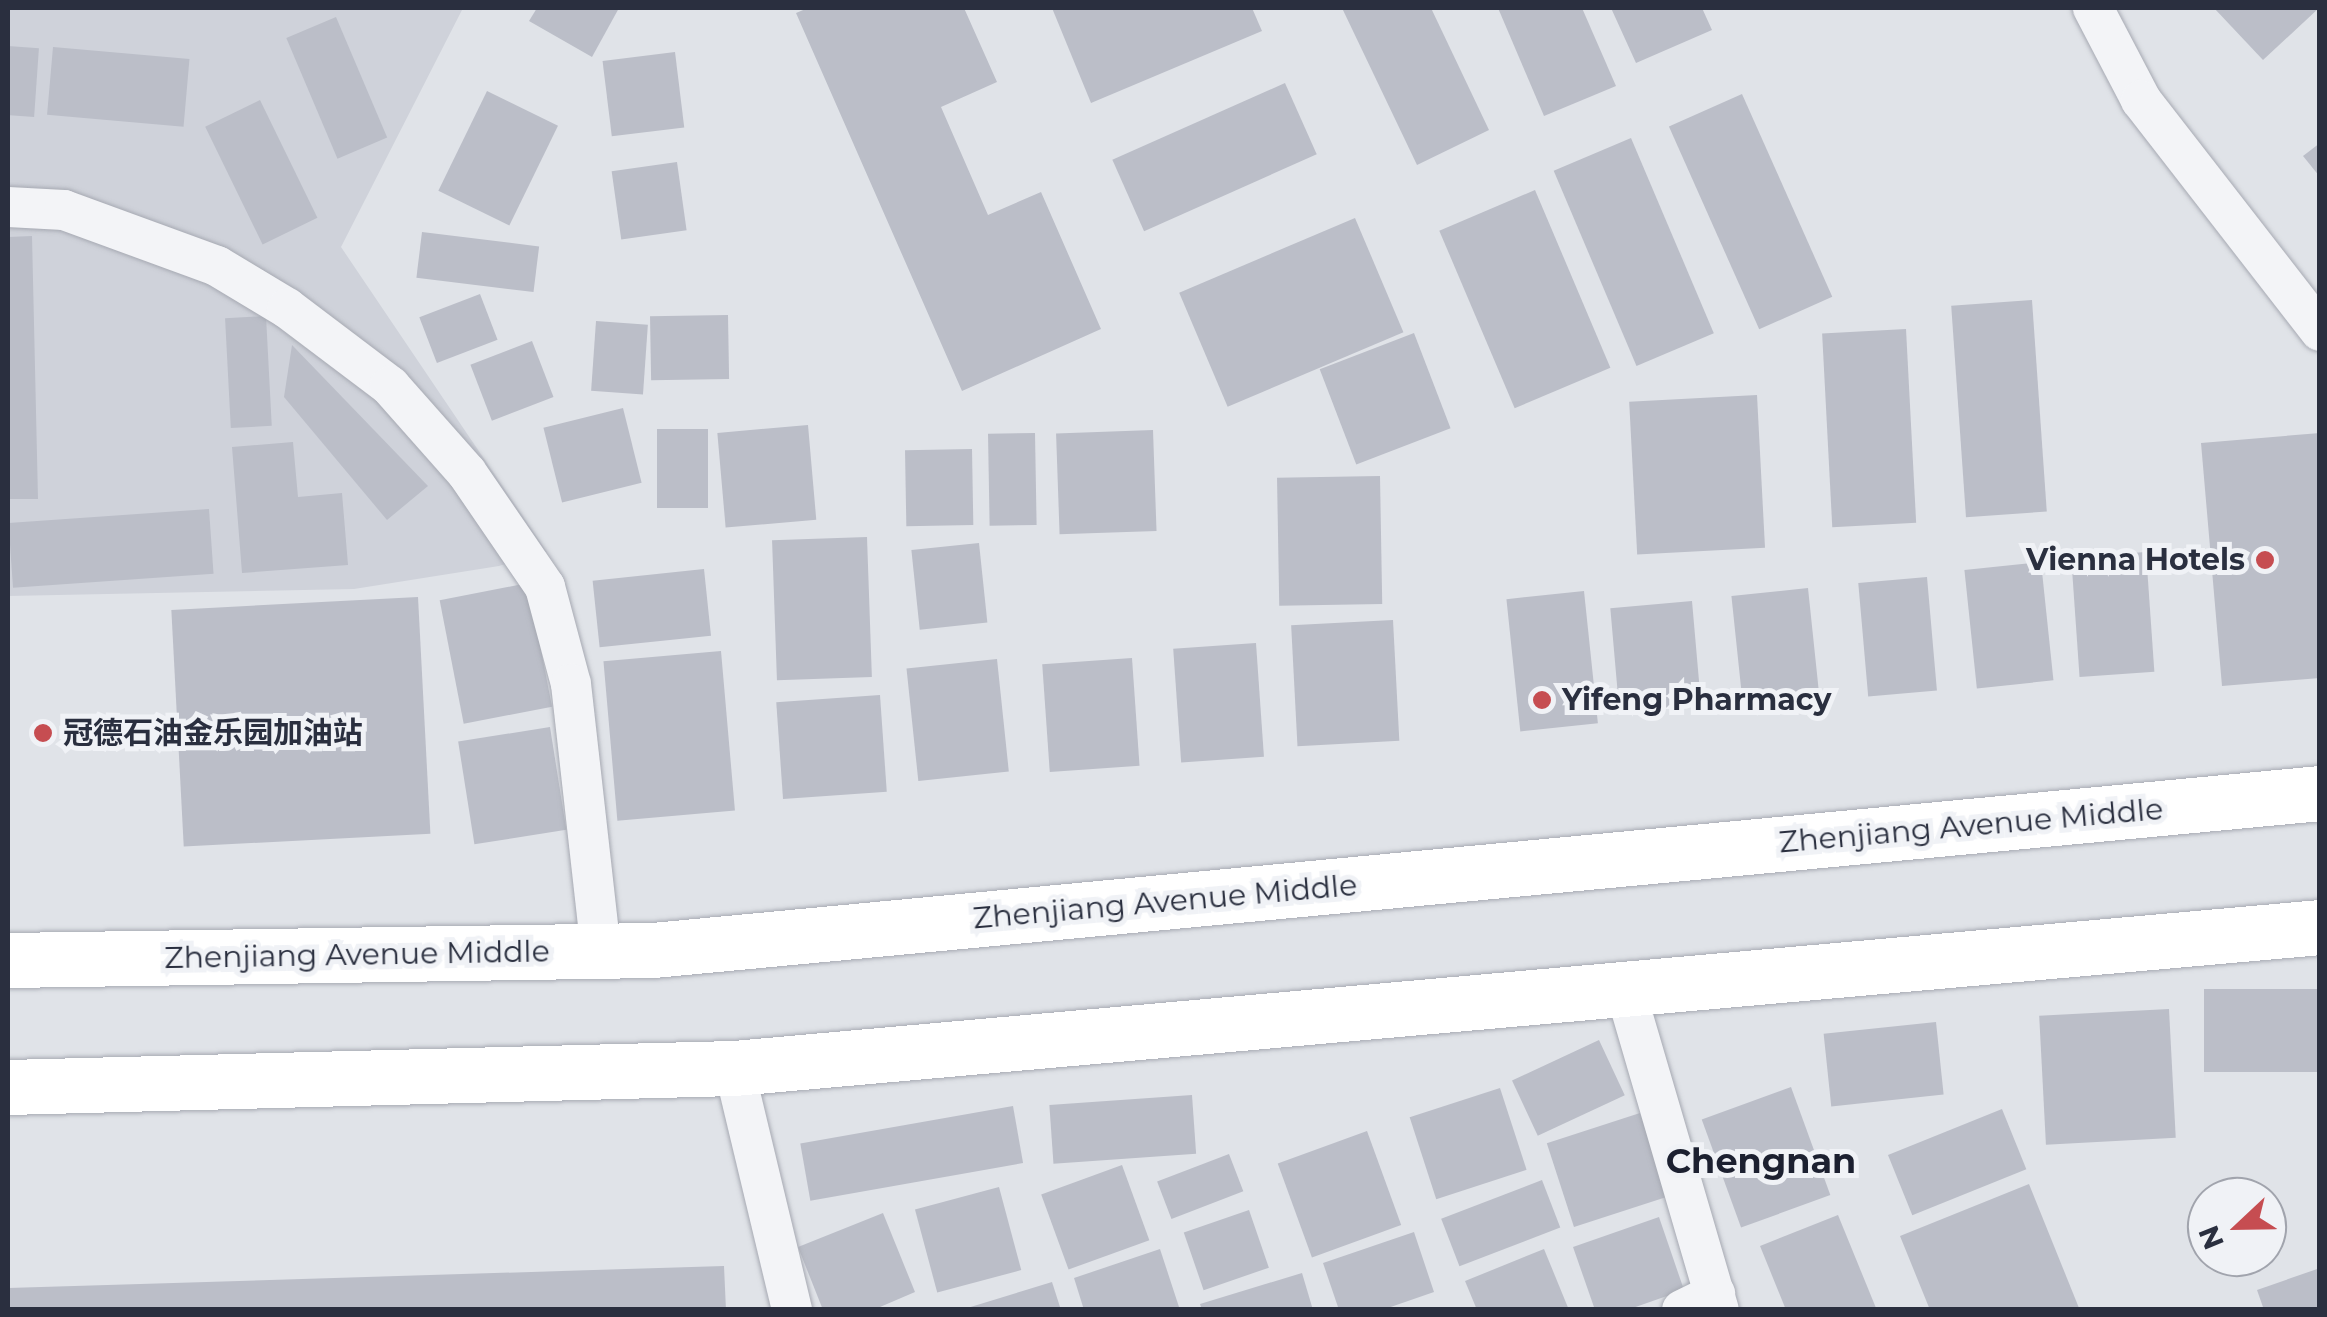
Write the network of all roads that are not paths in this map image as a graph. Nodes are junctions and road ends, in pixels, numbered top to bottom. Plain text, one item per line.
1 (2093, 8) edge
2 (8, 208) edge
3 (2320, 331) edge
4 (2320, 793) edge
5 (2320, 927) edge
6 (601, 952) junction
7 (8, 960) edge
8 (1625, 989) junction
9 (734, 1068) junction
10 (8, 1086) edge
11 (1705, 1304) edge
12 (792, 1310) edge

1 - 3 street
2 - 6 street
4 - 6 main road, Zhenjiang Avenue Middle
5 - 8 main road
6 - 7 main road, Zhenjiang Avenue Middle
8 - 9 main road
8 - 11 street
9 - 10 main road
9 - 12 street

